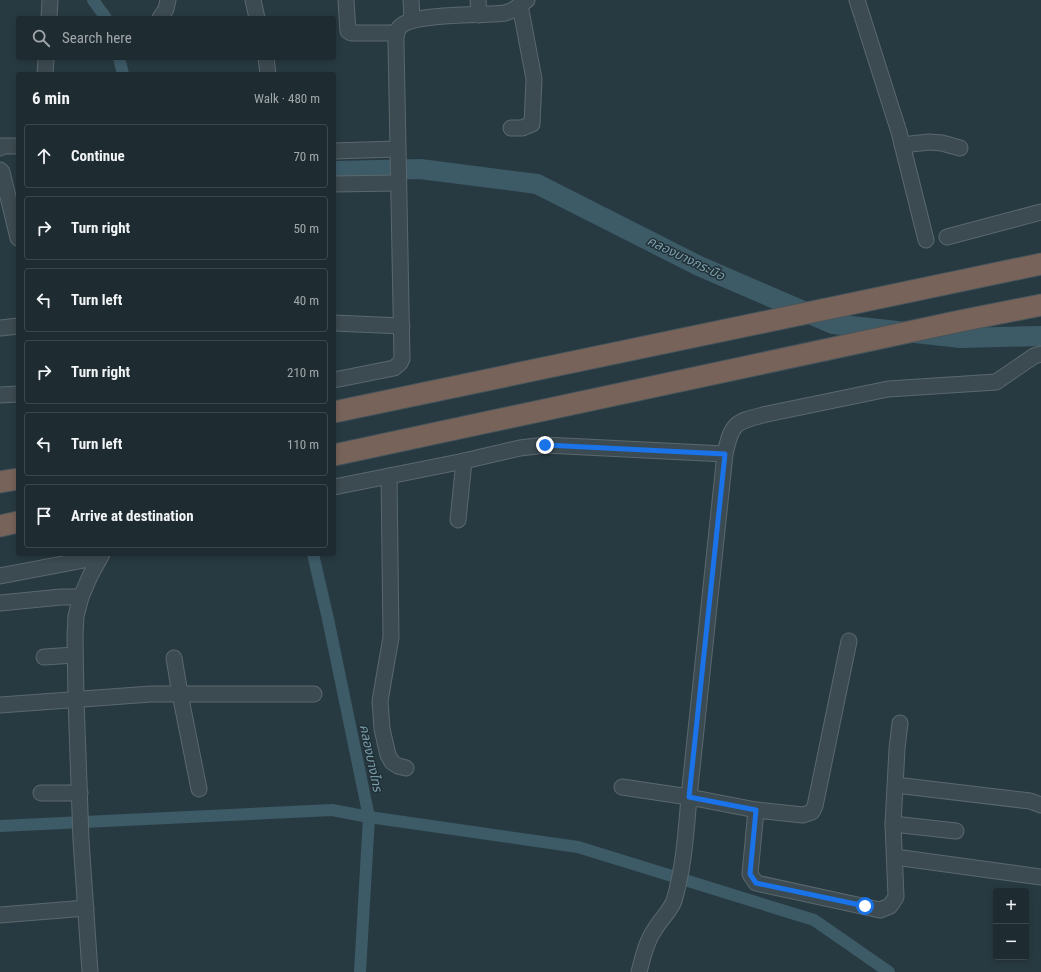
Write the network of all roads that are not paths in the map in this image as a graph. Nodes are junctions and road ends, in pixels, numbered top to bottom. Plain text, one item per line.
1 (50, 0) edge
2 (168, 0) edge
3 (254, 0) edge
4 (346, 0) edge
5 (411, 0) edge
6 (857, 0) edge
7 (523, 3) edge
8 (478, 7) edge
9 (49, 16) edge
10 (161, 16) edge
11 (257, 16) edge
12 (412, 20) junction
13 (397, 32) junction
14 (46, 60) edge
15 (266, 60) edge
16 (45, 72) edge
17 (268, 72) edge
18 (511, 128) dead end
19 (902, 145) junction
20 (16, 146) edge
21 (0, 148) edge
22 (960, 148) dead end
23 (336, 151) edge
24 (398, 153) junction
25 (0, 170) edge
26 (398, 179) junction
27 (336, 184) edge
28 (1041, 212) edge
29 (16, 230) edge
30 (947, 237) dead end
31 (926, 240) dead end
32 (1041, 264) edge
33 (1041, 305) edge
34 (336, 323) edge
35 (16, 326) edge
36 (402, 326) junction
37 (0, 328) edge
38 (1041, 354) edge
39 (336, 380) edge
40 (16, 394) edge
41 (0, 395) edge
42 (336, 412) edge
43 (725, 454) junction
44 (336, 455) edge
45 (464, 461) junction
46 (389, 476) junction
47 (16, 479) edge
48 (0, 482) edge
49 (336, 487) edge
50 (458, 520) dead end
51 (16, 522) edge
52 (0, 526) edge
53 (96, 556) edge
54 (100, 556) edge
55 (0, 576) edge
56 (81, 597) junction
57 (0, 603) edge
58 (848, 641) dead end
59 (75, 656) junction
60 (44, 657) dead end
61 (174, 658) dead end
62 (180, 694) junction
63 (314, 694) dead end
64 (76, 699) junction
65 (0, 705) edge
66 (900, 723) dead end
67 (897, 749) junction
68 (406, 768) dead end
69 (904, 786) junction
70 (622, 787) dead end
71 (199, 789) dead end
72 (41, 793) dead end
73 (80, 793) junction
74 (689, 797) junction
75 (1041, 805) edge
76 (756, 810) junction
77 (898, 824) junction
78 (956, 831) dead end
79 (895, 857) junction
80 (1041, 878) edge
81 (86, 908) junction
82 (0, 915) edge
83 (90, 972) edge
84 (639, 972) edge

1 - 9 street
2 - 10 street
3 - 11 street
4 - 13 street
5 - 12 street
6 - 19 street
7 - 8 street
7 - 18 street
8 - 12 street
12 - 13 street
13 - 24 street
14 - 16 street
15 - 17 street
19 - 22 street
19 - 31 street
20 - 21 street
23 - 24 street
24 - 26 street
25 - 29 street
26 - 27 street
26 - 36 street
28 - 30 street
32 - 42 highway
33 - 44 highway
34 - 36 street
35 - 37 street
36 - 39 street
38 - 43 street
40 - 41 street
43 - 45 street
43 - 74 street
45 - 46 street
45 - 50 street
46 - 49 street
46 - 68 street
47 - 48 highway
51 - 52 highway
53 - 55 street
54 - 56 street
56 - 57 street
56 - 59 street
58 - 76 street
59 - 60 street
59 - 64 street
61 - 62 street
62 - 63 street
62 - 64 street
62 - 71 street
64 - 65 street
64 - 73 street
66 - 67 street
67 - 69 street
67 - 77 street
69 - 75 street
69 - 77 street
70 - 74 street
72 - 73 street
73 - 81 street
74 - 76 street
74 - 84 street
76 - 79 street
77 - 78 street
77 - 79 street
79 - 80 street
81 - 82 street
81 - 83 street

